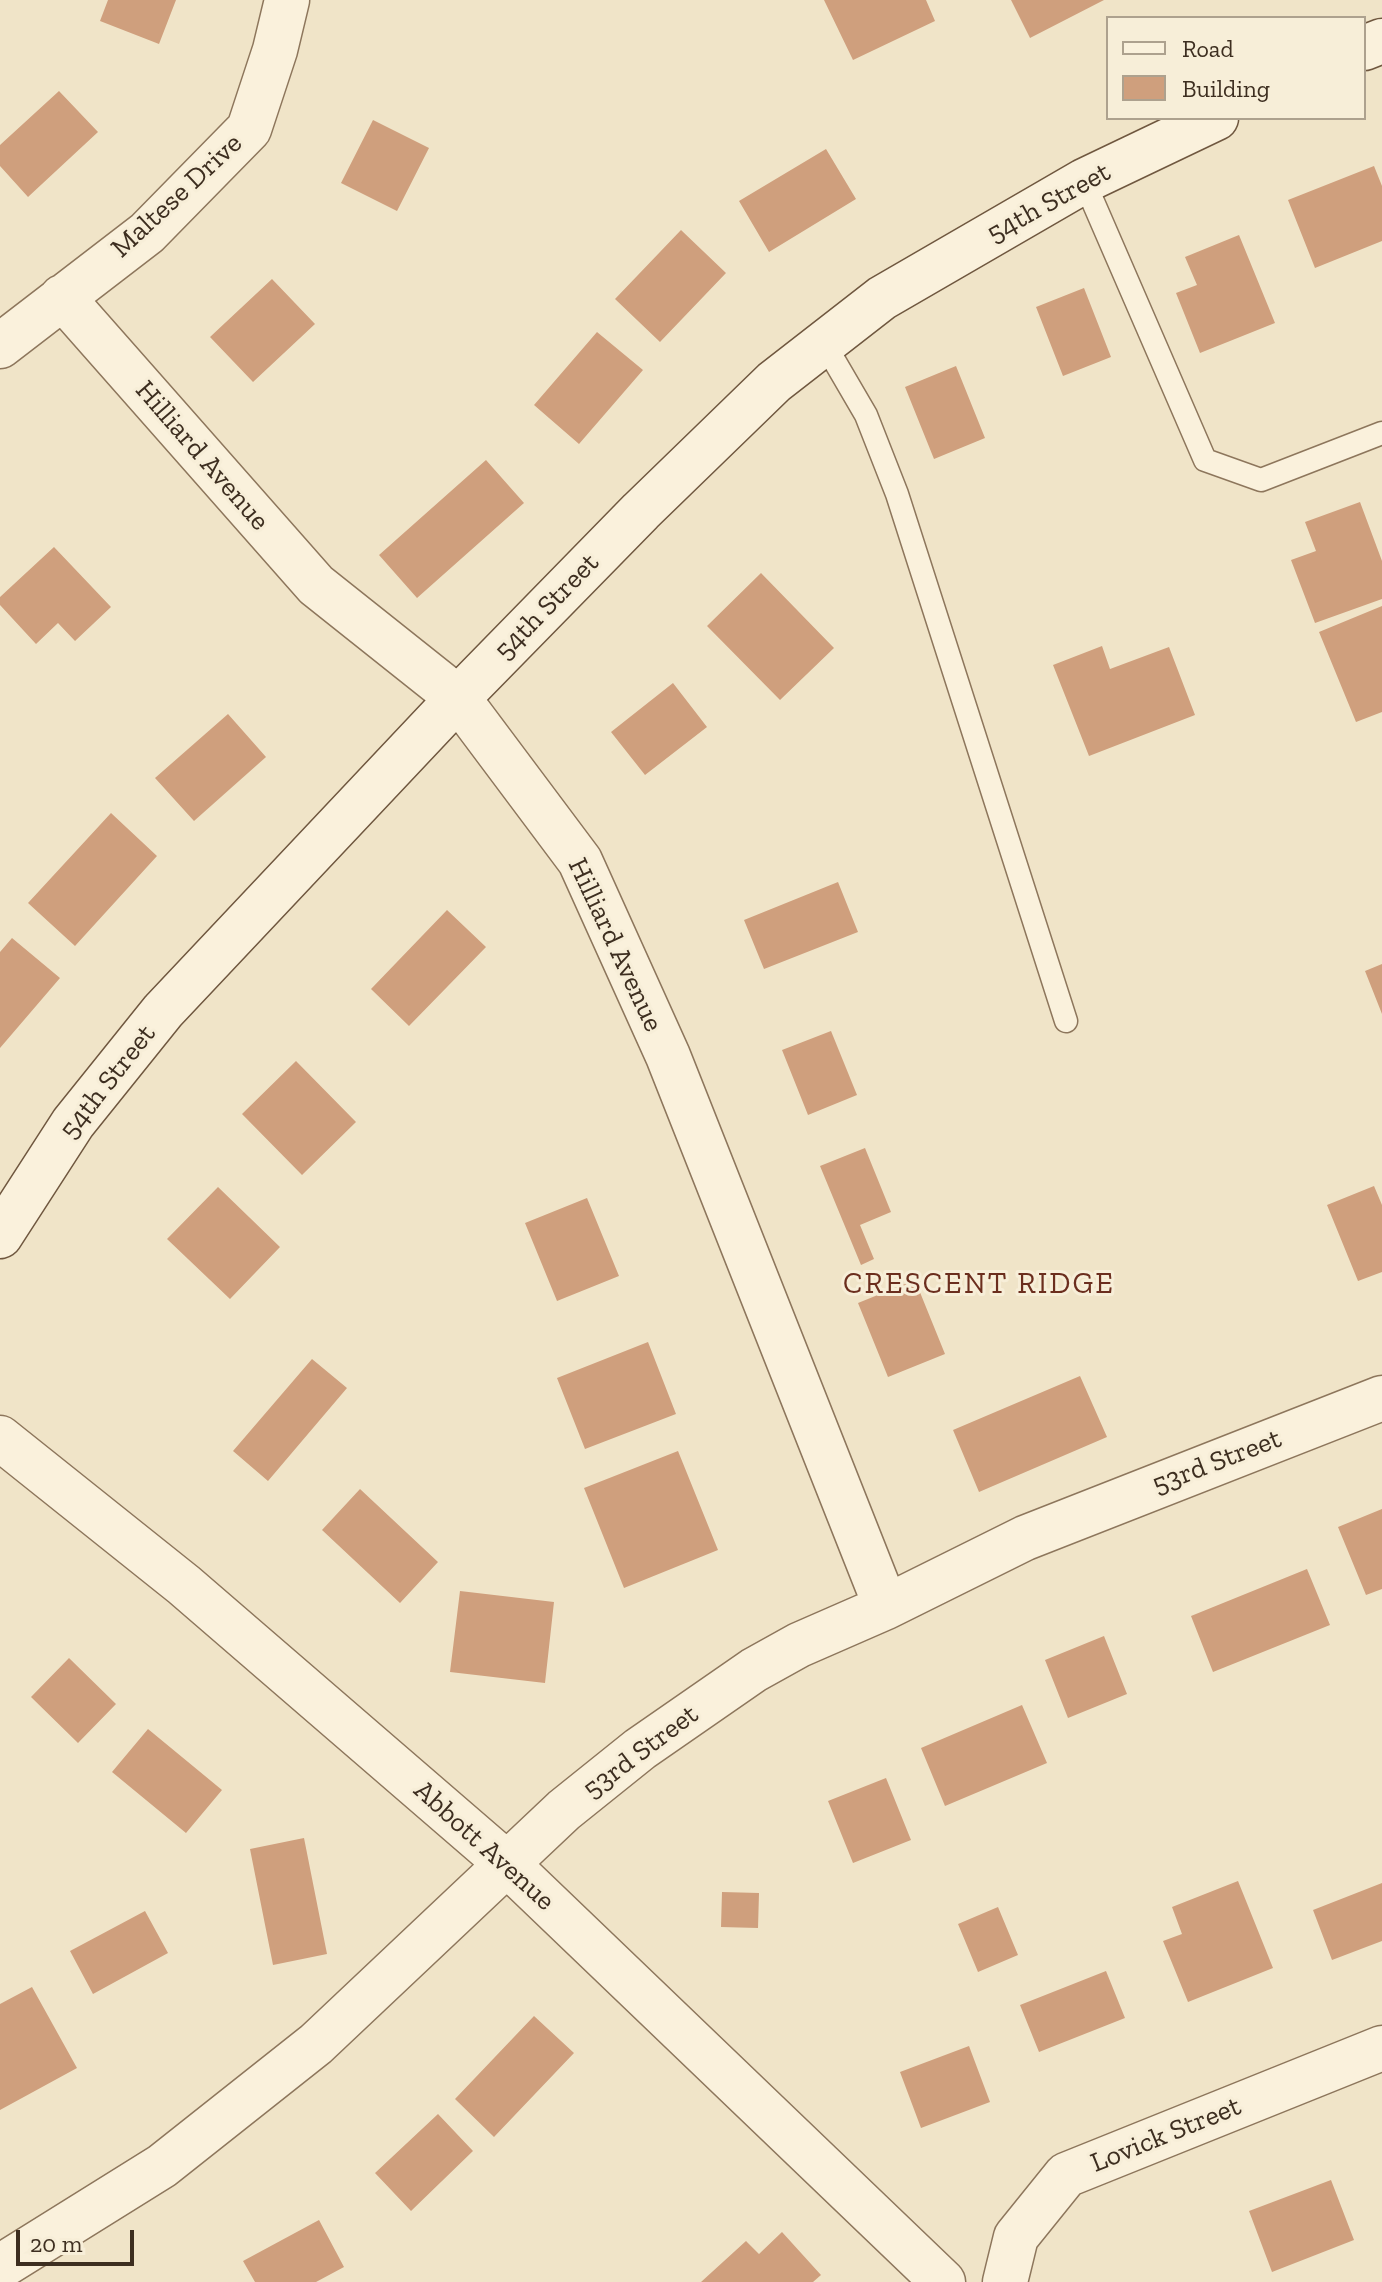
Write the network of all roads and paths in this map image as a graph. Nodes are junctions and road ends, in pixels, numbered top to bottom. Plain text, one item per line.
1 (287, 0) edge
2 (1212, 120) edge
3 (1084, 181) junction
4 (62, 297) junction
5 (824, 343) junction
6 (0, 346) edge
7 (1382, 433) edge
8 (458, 698) junction
9 (1066, 1021) dead end
10 (0, 1236) edge
11 (1382, 1398) edge
12 (0, 1438) edge
13 (886, 1607) junction
14 (506, 1863) junction
15 (1382, 2048) edge
16 (0, 2267) edge
17 (943, 2282) edge
18 (1005, 2282) edge

1 - 4 street, Maltese Drive
2 - 3 street, 54th Street
3 - 5 street, 54th Street
3 - 7 lane
4 - 6 street, Maltese Drive
4 - 8 street, Hilliard Avenue
5 - 8 street, 54th Street
5 - 9 lane
8 - 10 street, 54th Street
8 - 13 street, Hilliard Avenue
11 - 13 street, 53rd Street
12 - 14 street, Abbott Avenue
13 - 14 street, 53rd Street
14 - 16 street, 53rd Street
14 - 17 street, Abbott Avenue
15 - 18 street, Lovick Street

